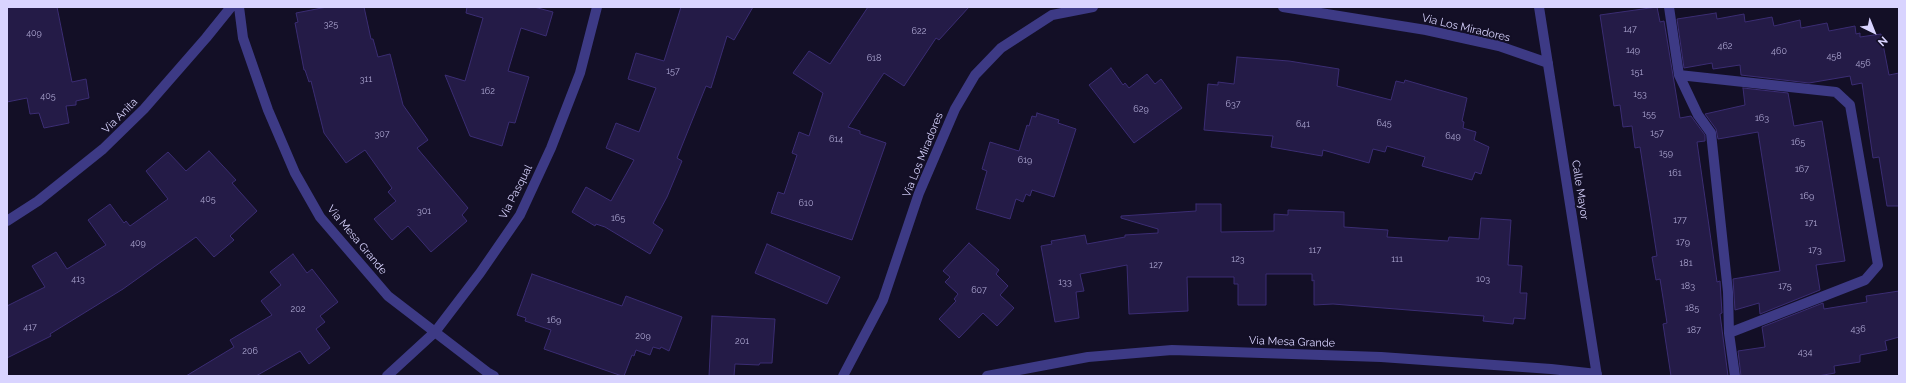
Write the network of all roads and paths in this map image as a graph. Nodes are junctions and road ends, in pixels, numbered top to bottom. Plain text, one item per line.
1 (231, 7) edge
2 (239, 7) edge
3 (597, 7) edge
4 (1093, 7) edge
5 (1283, 7) edge
6 (1539, 7) edge
7 (1669, 7) edge
8 (1548, 63) junction
9 (1678, 75) junction
10 (7, 221) edge
11 (435, 332) junction
12 (1730, 333) junction
13 (1597, 375) edge
14 (388, 376) edge
15 (494, 376) edge
16 (843, 376) edge
17 (987, 376) edge
18 (1735, 376) edge

1 - 10 street, Via Anita
2 - 11 street, Via Mesa Grande
3 - 11 street, Via Pasqual
4 - 16 street, Via Los Miradores
5 - 8 street, Via Los Miradores
6 - 8 street, Calle Mayor
7 - 9 street
8 - 13 street, Calle Mayor
9 - 12 street
9 - 12 street
11 - 14 street, Via Pasqual
11 - 15 street, Via Mesa Grande
12 - 18 street
13 - 17 street, Via Mesa Grande

